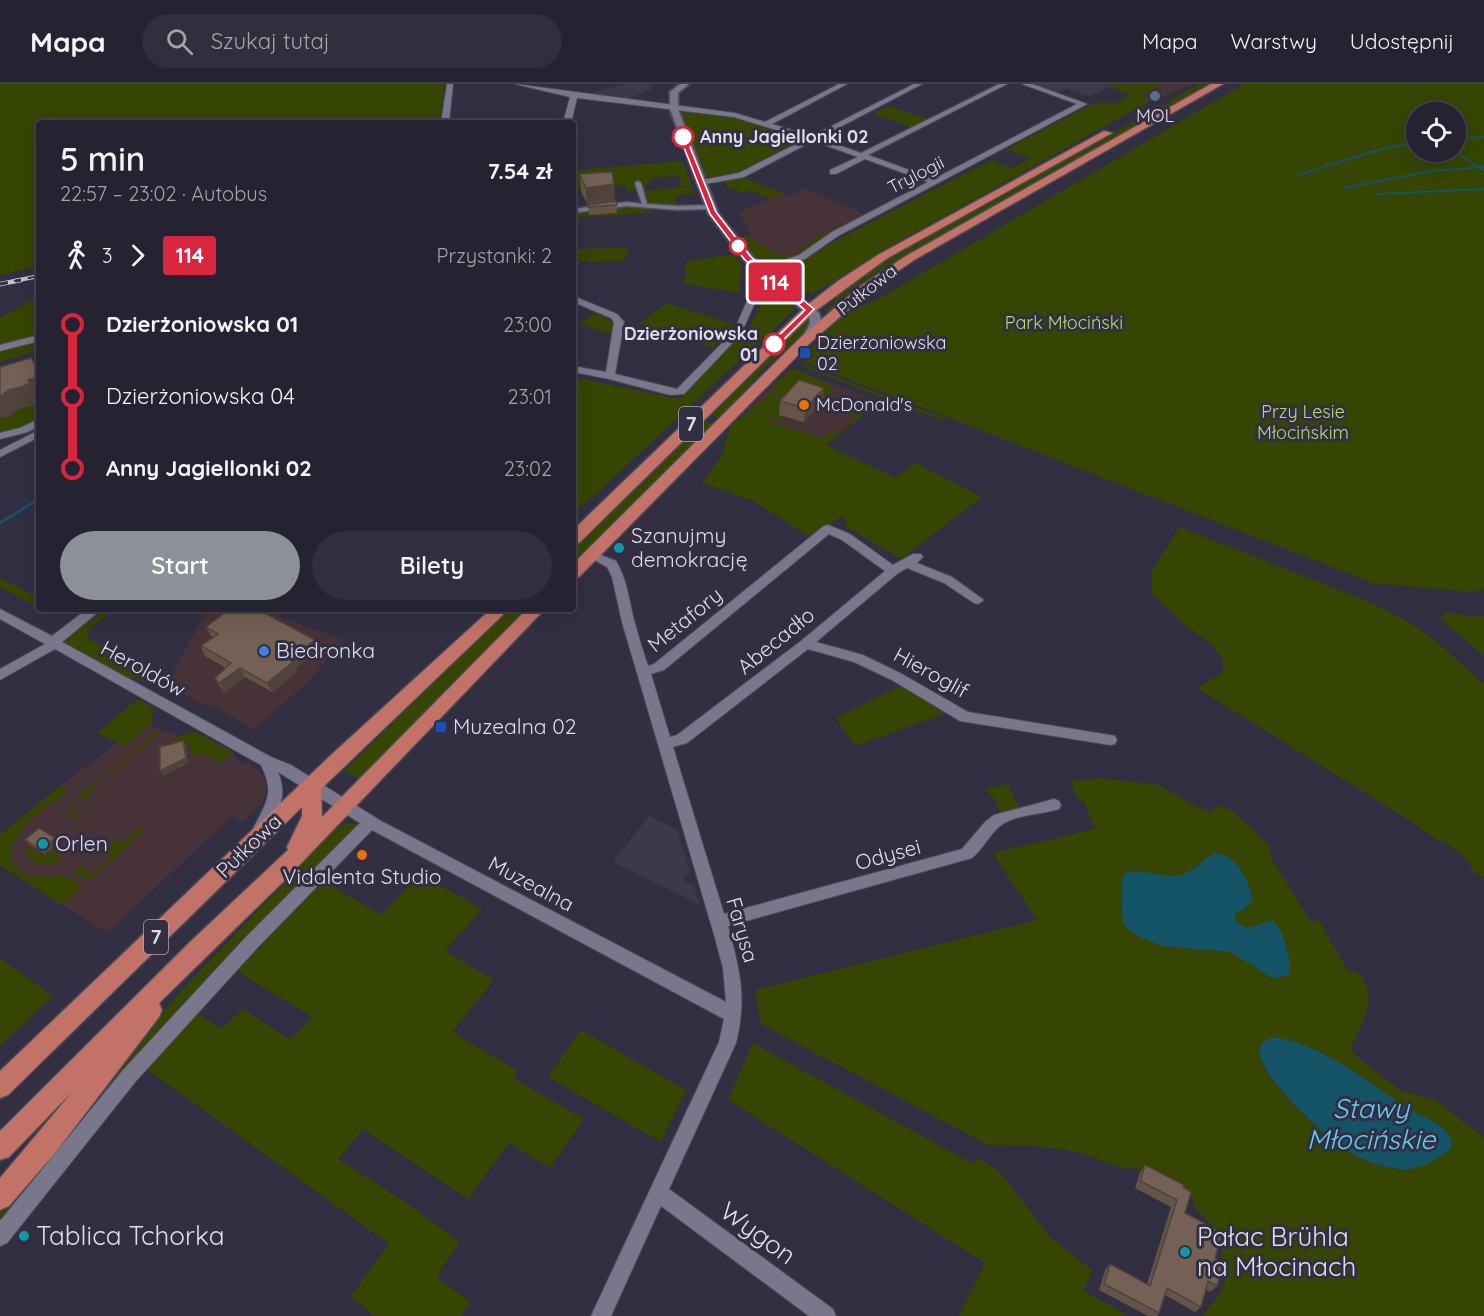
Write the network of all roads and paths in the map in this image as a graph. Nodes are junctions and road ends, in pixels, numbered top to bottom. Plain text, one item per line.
1 (450, 84) edge
2 (518, 84) edge
3 (565, 84) edge
4 (844, 84) edge
5 (920, 84) edge
6 (1004, 84) edge
7 (1024, 84) edge
8 (1218, 84) edge
9 (678, 86) edge
10 (563, 94) junction
11 (574, 96) junction
12 (674, 109) junction
13 (445, 120) edge
14 (568, 120) edge
15 (766, 124) junction
16 (1113, 129) dead end
17 (813, 139) junction
18 (864, 155) junction
19 (833, 172) dead end
20 (936, 182) junction
21 (638, 183) dead end
22 (700, 183) junction
23 (645, 205) junction
24 (710, 207) junction
25 (576, 211) edge
26 (764, 273) junction
27 (576, 300) edge
28 (810, 309) junction
29 (809, 337) junction
30 (36, 339) edge
31 (0, 348) edge
32 (576, 370) edge
33 (610, 376) junction
34 (36, 424) edge
35 (36, 434) edge
36 (0, 436) edge
37 (0, 454) edge
38 (576, 536) edge
39 (591, 555) junction
40 (576, 570) edge
41 (893, 571) junction
42 (978, 600) dead end
43 (92, 612) edge
44 (498, 612) edge
45 (534, 612) edge
46 (0, 613) edge
47 (53, 643) junction
48 (806, 645) junction
49 (643, 672) junction
50 (0, 675) edge
51 (1110, 740) dead end
52 (665, 744) junction
53 (266, 761) junction
54 (311, 786) junction
55 (1054, 805) dead end
56 (344, 807) junction
57 (371, 822) junction
58 (253, 842) junction
59 (279, 873) junction
60 (719, 922) junction
61 (198, 950) junction
62 (734, 1015) junction
63 (0, 1088) edge
64 (0, 1148) edge
65 (659, 1193) junction
66 (0, 1197) edge
67 (0, 1236) edge
68 (601, 1316) edge
69 (826, 1316) edge

1 - 13 street
2 - 10 street
3 - 10 street
4 - 15 street
5 - 17 street
6 - 18 street
7 - 20 street, Trylogii
8 - 29 highway, Pułkowa / 7
9 - 12 street
10 - 11 street
11 - 12 street
11 - 14 street
12 - 15 street
12 - 22 street
15 - 17 street
16 - 28 highway, Pułkowa / 7
17 - 18 street
17 - 22 street
18 - 19 street
18 - 20 street
20 - 26 street, Trylogii
21 - 23 street
22 - 24 street
23 - 24 street
23 - 25 street
24 - 26 street
26 - 28 street
26 - 33 street
27 - 33 street
28 - 29 street
28 - 38 highway, Pułkowa / 7
29 - 39 highway, Pułkowa / 7
30 - 31 street
32 - 33 street
34 - 36 street
35 - 37 street
39 - 40 highway, Pułkowa / 7
39 - 49 street, Farysa
41 - 42 street, Abecadło
41 - 48 street, Abecadło
41 - 49 street, Metafory
43 - 47 street
44 - 54 highway, Pułkowa / 7
45 - 56 highway, Pułkowa / 7
46 - 47 street, Heroldów
47 - 50 street
47 - 53 street, Heroldów
48 - 51 street, Hieroglif
48 - 52 street, Abecadło
49 - 52 street, Farysa
52 - 60 street, Farysa
53 - 54 street, Heroldów
53 - 58 street
54 - 56 street, Muzealna
54 - 58 highway, Pułkowa / 7
54 - 59 highway
55 - 60 street, Odysei
56 - 57 street, Muzealna
56 - 59 highway, Pułkowa / 7
57 - 62 street, Muzealna
57 - 67 street
58 - 63 highway, Pułkowa / 7
59 - 61 highway, Pułkowa / 7
60 - 62 street, Farysa
61 - 64 highway, 7
61 - 66 highway
62 - 65 street, Farysa
65 - 68 street, Farysa
65 - 69 street, Wygon

